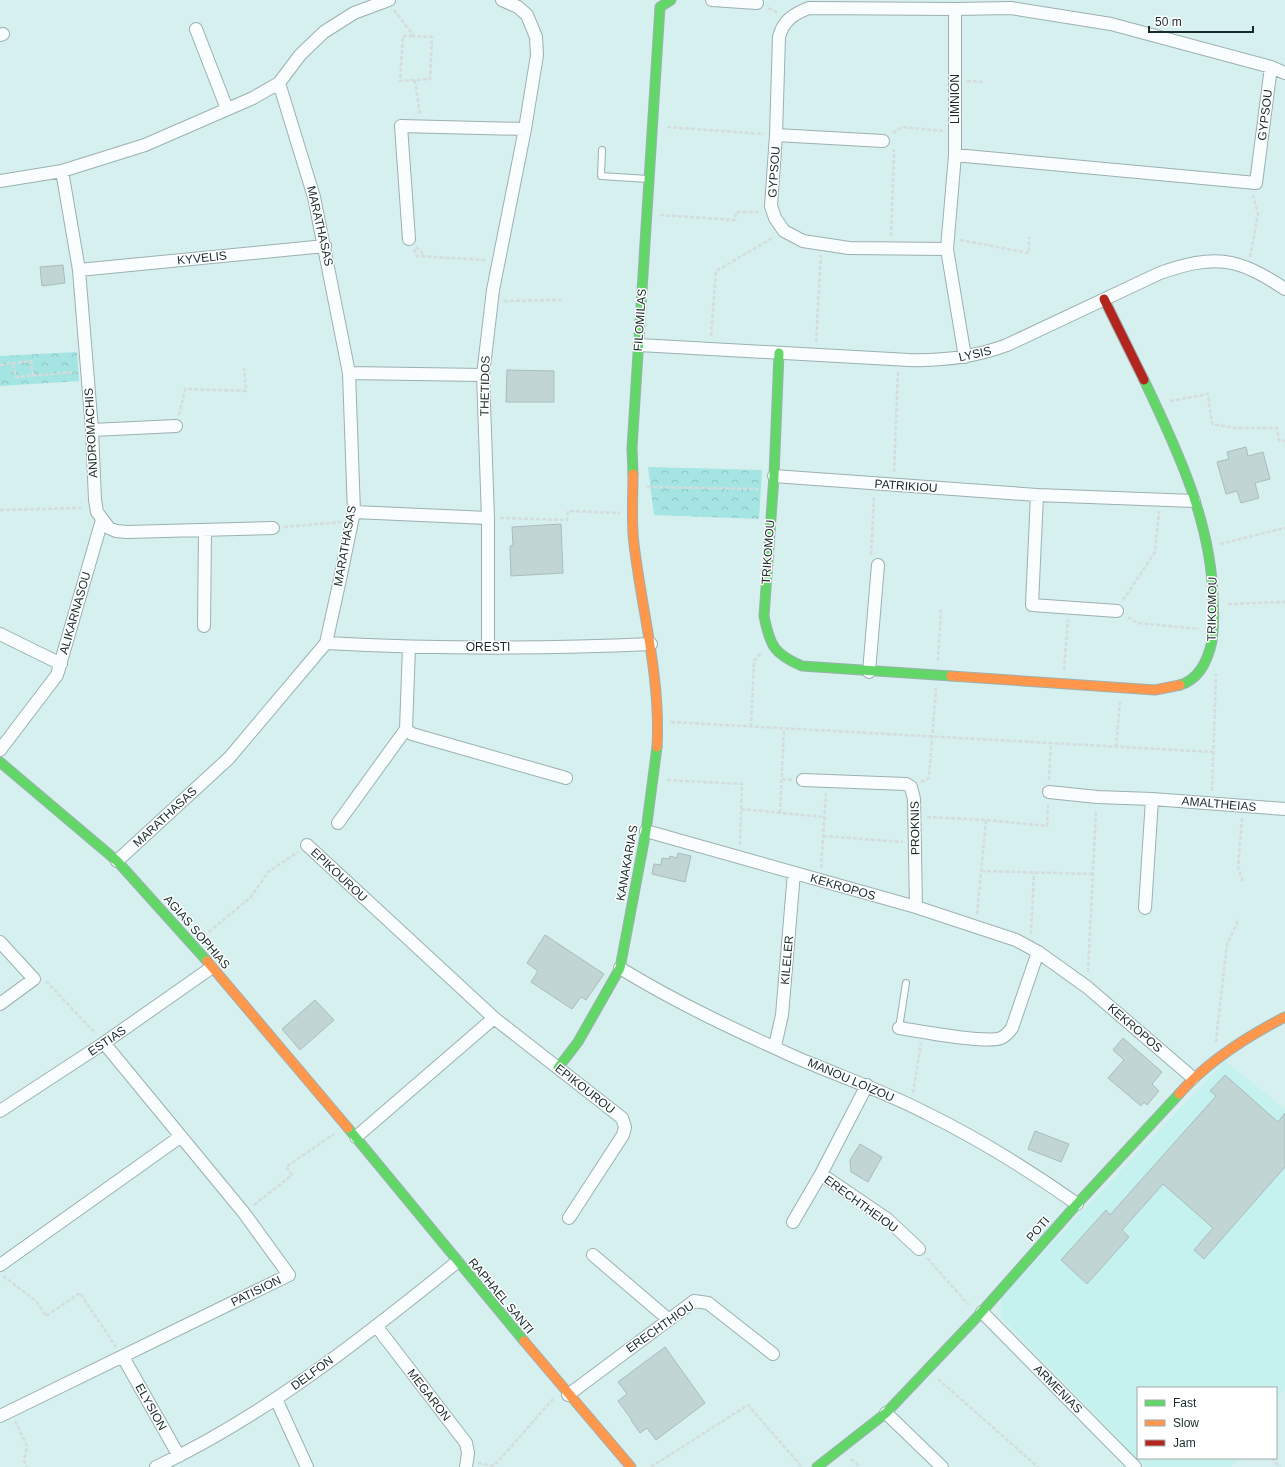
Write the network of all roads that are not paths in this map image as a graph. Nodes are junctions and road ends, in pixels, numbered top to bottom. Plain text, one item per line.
1 (388, 0) edge
2 (502, 0) edge
3 (671, 0) edge
4 (712, 0) edge
5 (757, 3) road end
6 (955, 9) junction
7 (196, 29) dead end
8 (1271, 67) junction
9 (1285, 73) edge
10 (280, 83) junction
11 (227, 109) junction
12 (525, 129) junction
13 (776, 135) junction
14 (883, 141) road end
15 (602, 150) dead end
16 (955, 155) junction
17 (62, 171) junction
18 (649, 180) junction
19 (0, 181) edge
20 (409, 239) road end
21 (948, 243) junction
22 (325, 246) junction
23 (79, 270) junction
24 (1285, 289) edge
25 (1104, 300) junction
26 (639, 345) junction
27 (779, 353) junction
28 (965, 357) junction
29 (349, 373) junction
30 (483, 375) junction
31 (176, 426) road end
32 (92, 430) junction
33 (774, 476) junction
34 (1037, 495) junction
35 (1194, 501) junction
36 (353, 516) junction
37 (488, 518) junction
38 (102, 520) junction
39 (273, 528) road end
40 (205, 530) junction
41 (878, 565) road end
42 (1117, 611) road end
43 (204, 626) dead end
44 (0, 634) edge
45 (326, 643) junction
46 (651, 644) junction
47 (488, 646) junction
48 (409, 648) junction
49 (61, 664) junction
50 (869, 672) junction
51 (406, 729) junction
52 (0, 750) edge
53 (0, 762) edge
54 (566, 778) dead end
55 (803, 780) dead end
56 (1048, 792) dead end
57 (1152, 798) junction
58 (1285, 809) edge
59 (338, 823) dead end
60 (646, 831) junction
61 (307, 846) road end
62 (117, 861) junction
63 (794, 873) junction
64 (916, 907) junction
65 (1145, 908) dead end
66 (0, 942) edge
67 (1034, 949) junction
68 (211, 968) junction
69 (620, 968) junction
70 (906, 983) dead end
71 (0, 1004) edge
72 (1285, 1017) edge
73 (494, 1018) junction
74 (899, 1028) joint
75 (104, 1043) junction
76 (775, 1046) junction
77 (558, 1068) junction
78 (1193, 1078) junction
79 (867, 1085) junction
80 (0, 1111) edge
81 (180, 1137) junction
82 (356, 1137) junction
83 (821, 1174) junction
84 (1077, 1204) junction
85 (569, 1218) dead end
86 (793, 1222) dead end
87 (920, 1249) road end
88 (594, 1255) dead end
89 (458, 1262) junction
90 (0, 1265) edge
91 (980, 1314) junction
92 (668, 1319) junction
93 (377, 1327) junction
94 (773, 1354) dead end
95 (124, 1357) junction
96 (565, 1392) junction
97 (276, 1399) junction
98 (886, 1412) junction
99 (0, 1416) edge
100 (179, 1456) junction
101 (467, 1464) edge
102 (1135, 1466) edge
103 (156, 1467) edge
104 (307, 1467) edge
105 (631, 1467) edge
106 (817, 1467) edge
107 (942, 1467) edge

1 - 10 street
2 - 12 street, THETIDOS
3 - 18 street, FILOMILAS
4 - 5 street
6 - 8 street
6 - 13 street, GYPSOU
6 - 16 street, LIMNION
7 - 11 street
8 - 9 street
8 - 16 street, GYPSOU
10 - 11 street
10 - 22 street, MARATHASAS
11 - 17 street
12 - 20 street
12 - 30 street, THETIDOS
13 - 14 street
13 - 21 street, GYPSOU
15 - 18 lane
16 - 21 street, LIMNION
17 - 19 street
17 - 23 street, ANDROMACHIS
18 - 26 street, FILOMILAS
21 - 28 street, LIMNION
22 - 23 street, KYVELIS
22 - 29 street, MARATHASAS
23 - 32 street, ANDROMACHIS
24 - 25 street, LYSIS
25 - 28 street, LYSIS
25 - 35 street, TRIKOMOU
26 - 27 street, LYSIS
26 - 46 street, FILOMILAS
27 - 28 street, LYSIS
27 - 33 street, TRIKOMOU
29 - 30 street
29 - 36 street, MARATHASAS
30 - 37 street, THETIDOS
31 - 32 street
32 - 38 street, ANDROMACHIS
33 - 34 street, PATRIKIOU
33 - 50 street, TRIKOMOU
34 - 35 street, PATRIKIOU
34 - 42 street
35 - 50 street, TRIKOMOU
36 - 37 street
36 - 45 street, MARATHASAS
37 - 47 street, THETIDOS
38 - 40 street, ANDROMACHIS
38 - 49 street, ALIKARNASOU
39 - 40 street, ANDROMACHIS
40 - 43 street
41 - 50 street
44 - 49 street, ALIKARNASOU
45 - 48 street, ORESTI
45 - 62 street, MARATHASAS
46 - 47 street, ORESTI
46 - 60 street, KANAKARIAS
47 - 48 street, ORESTI
48 - 51 street
49 - 52 street
51 - 54 street
51 - 59 street
53 - 62 street, AGIAS SOPHIAS
55 - 64 street, PROKNIS
56 - 57 street, AMALTHEIAS
57 - 58 street, AMALTHEIAS
57 - 65 street
60 - 63 street, KEKROPOS
60 - 69 street, KANAKARIAS
61 - 73 street, EPIKOUROU
62 - 68 street, AGIAS SOPHIAS
63 - 64 street, KEKROPOS
63 - 76 street, KILELER
64 - 67 street, KEKROPOS
66 - 71 street
67 - 74 street
67 - 78 street, KEKROPOS
68 - 75 street, ESTIAS
68 - 82 street, AGIAS SOPHIAS
69 - 76 street, MANOU LOIZOU
69 - 77 street, KANAKARIAS
70 - 74 lane
72 - 78 street, POTI
73 - 77 street, EPIKOUROU
73 - 82 street
75 - 80 street, ESTIAS
75 - 81 street, PATISION
76 - 79 street, MANOU LOIZOU
77 - 85 street, EPIKOUROU
78 - 84 street, POTI
79 - 83 street, ERECHTHEIOU
79 - 84 street, MANOU LOIZOU
81 - 90 street
81 - 95 street, PATISION
82 - 89 street, RAPHAEL SANTI
83 - 86 street, ERECHTHEIOU
83 - 87 street, ERECHTHEIOU
84 - 91 street, POTI
88 - 92 street
89 - 93 street, DELFON
89 - 96 street, RAPHAEL SANTI
91 - 98 street, POTI
91 - 102 street, ARMENIAS
92 - 94 street, ERECHTHIOU
92 - 96 street, ERECHTHIOU
93 - 97 street, DELFON
93 - 101 street, MEGARON
95 - 99 street, PATISION
95 - 100 street, ELYSION
96 - 105 street, RAPHAEL SANTI
97 - 100 street, DELFON
97 - 104 street
98 - 106 street, POTI
98 - 107 street
100 - 103 street, DELFON

